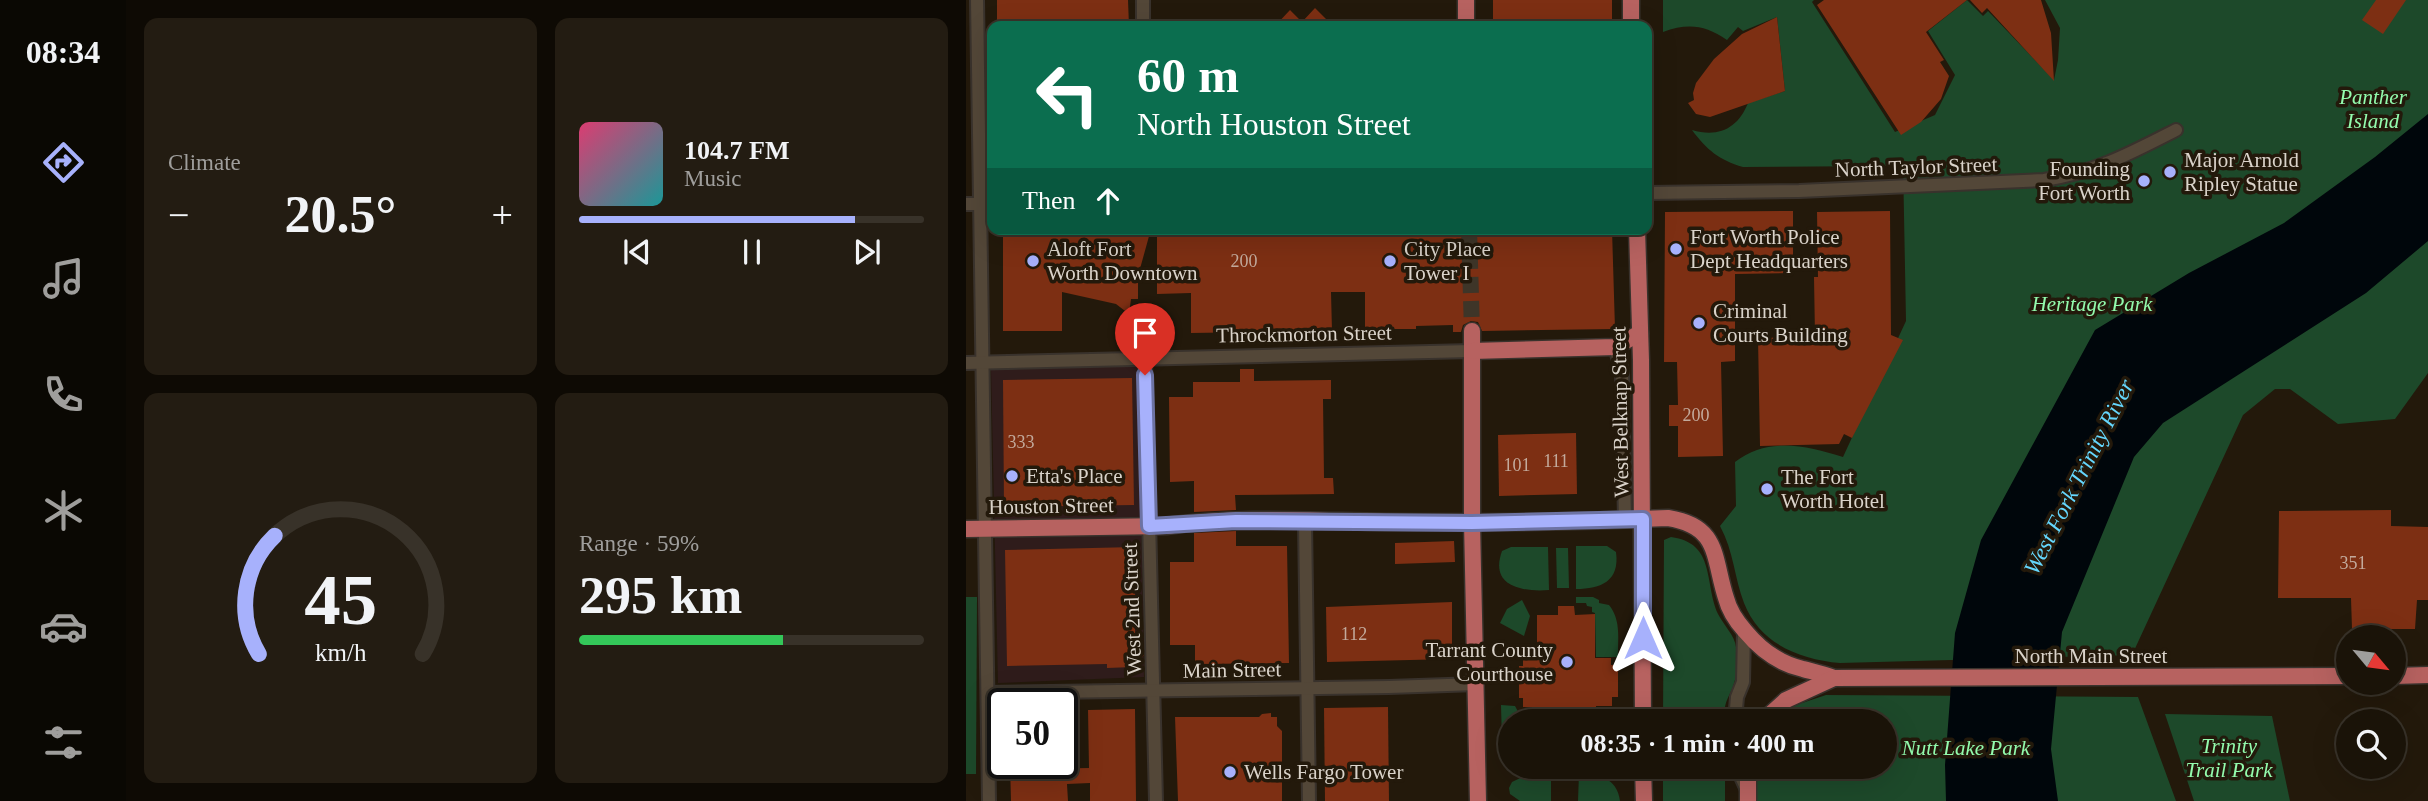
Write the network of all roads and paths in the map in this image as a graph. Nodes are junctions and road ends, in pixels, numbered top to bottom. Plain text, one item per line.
1 (977, 0) edge
2 (1143, 0) edge
3 (1466, 0) edge
4 (1631, 0) edge
5 (1143, 21) edge
6 (1466, 21) edge
7 (1632, 21) edge
8 (972, 45) edge
9 (2176, 130) dead end
10 (1652, 193) edge
11 (966, 204) edge
12 (987, 204) edge
13 (1637, 235) edge
14 (1472, 331) tunnel mouth
15 (1640, 333) junction
16 (1615, 347) junction
17 (1472, 351) junction
18 (1145, 359) junction
19 (984, 362) junction
20 (966, 363) edge
21 (1643, 519) junction
22 (1625, 520) junction
23 (1306, 521) junction
24 (1472, 523) junction
25 (1149, 526) junction
26 (986, 528) junction
27 (966, 529) edge
28 (1744, 630) junction
29 (2428, 675) edge
30 (2336, 676) edge
31 (2406, 676) edge
32 (1836, 679) junction
33 (1477, 684) junction
34 (988, 688) edge
35 (1308, 689) junction
36 (1154, 691) junction
37 (1078, 692) edge
38 (1643, 709) edge
39 (1736, 709) edge
40 (1776, 709) edge
41 (989, 779) edge
42 (1643, 779) edge
43 (1741, 779) edge
44 (1748, 779) edge
45 (1748, 797) edge
46 (989, 801) edge
47 (1156, 801) edge
48 (1309, 801) edge
49 (1478, 801) edge
50 (1644, 801) edge

1 - 8 street
2 - 5 street
3 - 6 main road
4 - 7 main road
8 - 12 street
9 - 10 street, North Taylor Street
11 - 12 street
12 - 19 street
13 - 15 main road, West Belknap Street
14 - 17 main road
15 - 16 main road, Throckmorton Street
15 - 21 main road, West Belknap Street
16 - 17 main road, Throckmorton Street
16 - 22 street
17 - 18 street, Throckmorton Street
17 - 24 main road
18 - 19 street, Throckmorton Street
18 - 25 street, West 2nd Street
19 - 20 street, Throckmorton Street
19 - 26 street
21 - 22 main road, Houston Street
21 - 28 main road, Houston Street
21 - 38 main road, West Belknap Street
22 - 24 main road, Houston Street
23 - 24 main road, Houston Street
23 - 25 main road, Houston Street
23 - 35 street
24 - 33 main road
25 - 26 main road, Houston Street
25 - 36 street, West 2nd Street
26 - 27 main road, Houston Street
26 - 34 street
28 - 32 main road, Houston Street
28 - 39 street
29 - 31 main road
30 - 32 main road, North Main Street
32 - 40 main road
33 - 35 street, Main Street
33 - 49 main road
35 - 36 street, Main Street
35 - 48 street
36 - 37 street, Main Street
36 - 47 street, West 2nd Street
41 - 46 street
42 - 50 main road
43 - 45 street
44 - 45 main road

